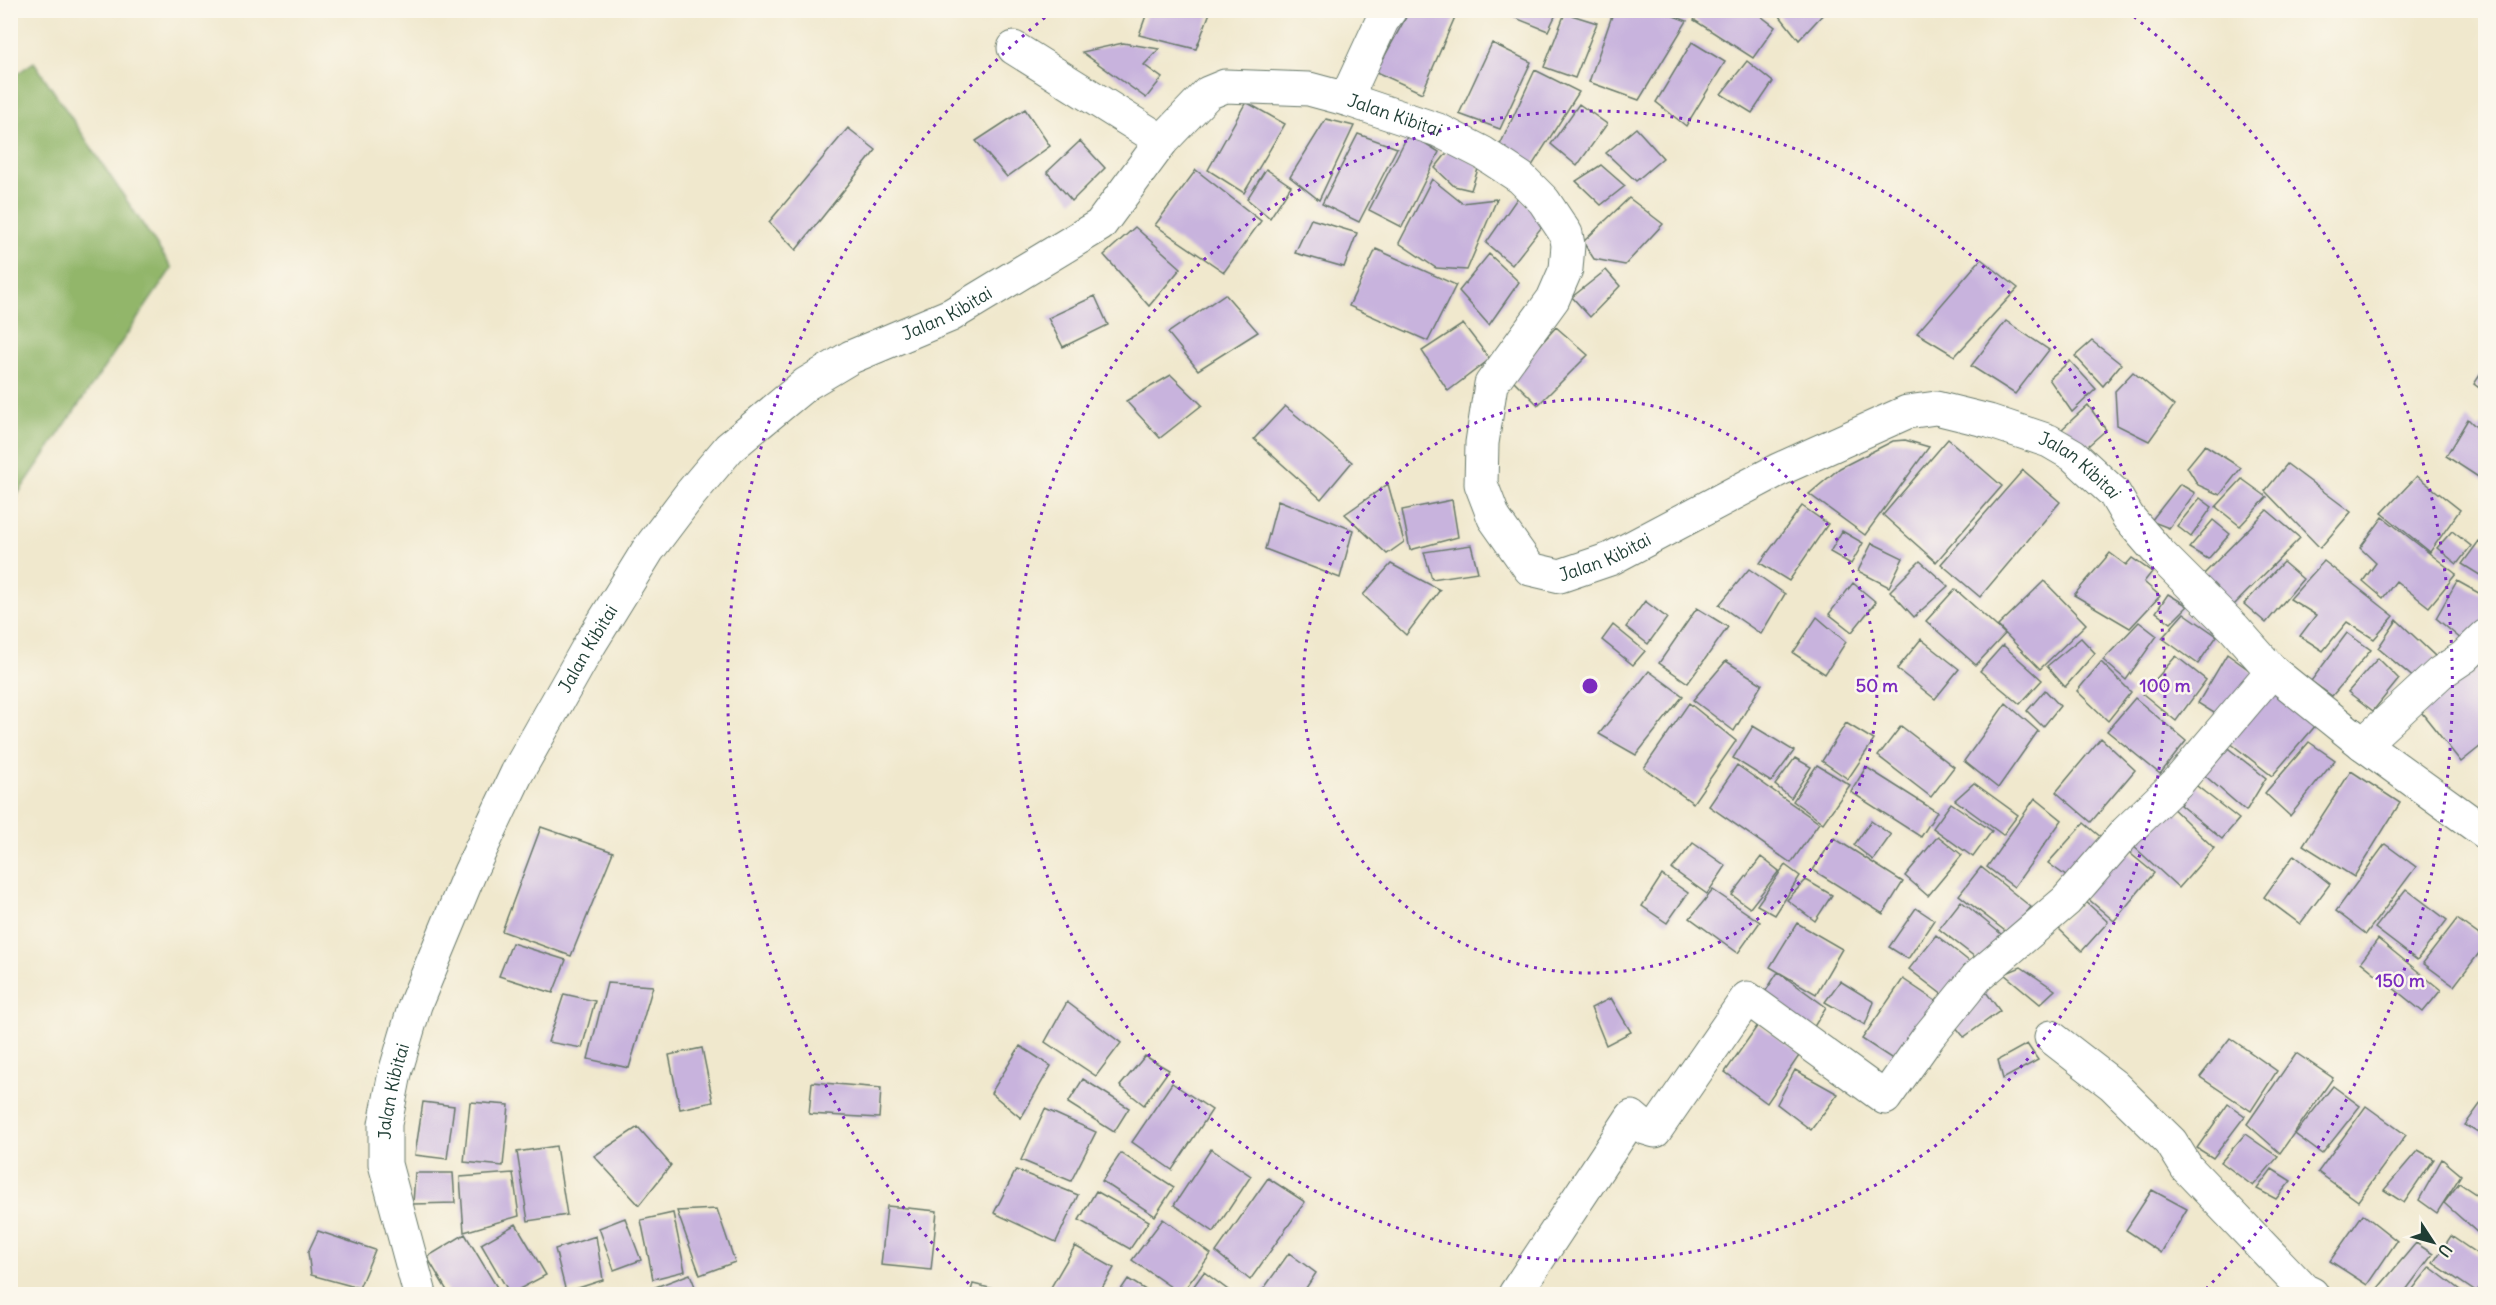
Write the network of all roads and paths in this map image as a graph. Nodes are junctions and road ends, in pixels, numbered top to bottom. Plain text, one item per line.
1 (1390, 10) edge
2 (1014, 48) dead end
3 (1346, 99) junction
4 (1162, 141) junction
5 (2486, 636) edge
6 (2272, 671) junction
7 (2363, 744) junction
8 (2486, 833) edge
9 (2051, 1037) dead end
10 (420, 1294) edge
11 (1515, 1294) edge
12 (2312, 1294) edge

1 - 3 street
2 - 4 street
3 - 4 street, Jalan Kibitai
3 - 6 street, Jalan Kibitai
4 - 10 street, Jalan Kibitai
5 - 7 street
6 - 7 street, Jalan Kibitai
6 - 11 street
7 - 8 street, Jalan Kibitai
9 - 12 street

